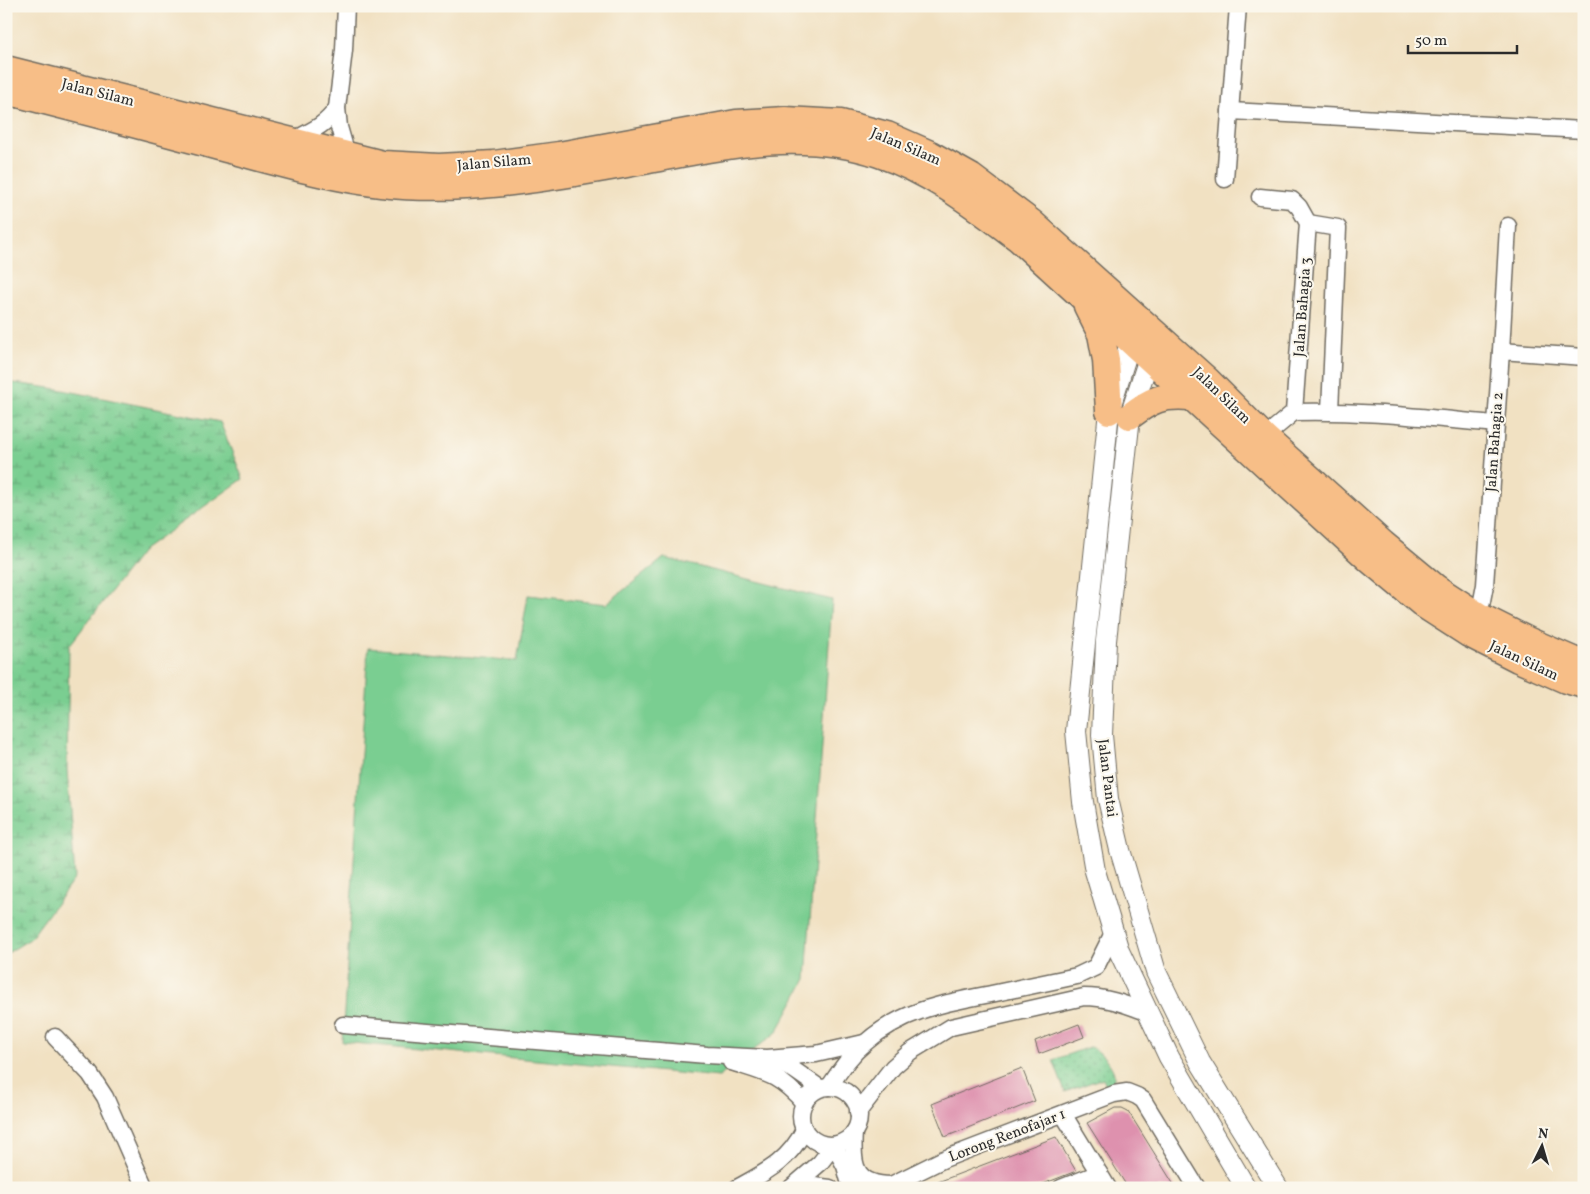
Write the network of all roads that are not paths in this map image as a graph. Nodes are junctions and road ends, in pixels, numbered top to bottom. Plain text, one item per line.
1 (346, 6) edge
2 (1238, 6) edge
3 (6, 69) edge
4 (6, 91) edge
5 (337, 108) junction
6 (1230, 111) junction
7 (1584, 130) edge
8 (292, 141) junction
9 (347, 155) junction
10 (1225, 179) dead end
11 (1260, 197) dead end
12 (1308, 223) junction
13 (1508, 226) dead end
14 (1081, 294) junction
15 (1137, 331) junction
16 (1156, 349) junction
17 (1501, 351) junction
18 (1584, 356) edge
19 (1190, 396) junction
20 (1330, 411) junction
21 (1294, 412) junction
22 (1120, 414) junction
23 (1495, 424) junction
24 (1264, 437) junction
25 (1479, 616) junction
26 (1584, 663) edge
27 (1584, 685) edge
28 (1114, 933) junction
29 (1149, 1013) junction
30 (343, 1025) dead end
31 (55, 1038) dead end
32 (864, 1043) junction
33 (707, 1055) junction
34 (766, 1058) junction
35 (825, 1088) junction
36 (804, 1103) junction
37 (858, 1112) junction
38 (1063, 1114) junction
39 (804, 1130) junction
40 (854, 1132) junction
41 (834, 1145) junction
42 (1099, 1173) junction
43 (888, 1186) edge
44 (144, 1188) edge
45 (737, 1188) edge
46 (791, 1188) edge
47 (800, 1188) edge
48 (830, 1188) edge
49 (851, 1188) edge
50 (1061, 1188) edge
51 (1108, 1188) edge
52 (1197, 1188) edge
53 (1246, 1188) edge
54 (1278, 1188) edge

1 - 5 street
2 - 6 street
3 - 8 highway, Jalan Silam
4 - 14 highway, Jalan Silam
5 - 8 street
5 - 9 street
6 - 7 street
6 - 10 street
8 - 9 highway, Jalan Silam
9 - 15 highway, Jalan Silam
11 - 12 street
12 - 20 street
12 - 21 street, Jalan Bahagia 3
13 - 17 street, Jalan Bahagia 2
14 - 15 highway, Jalan Silam
14 - 22 highway
15 - 16 highway, Jalan Silam
15 - 22 street, Jalan Pantai
16 - 19 highway, Jalan Silam
16 - 22 street, Jalan Pantai
16 - 24 highway, Jalan Silam
17 - 18 street
17 - 23 street, Jalan Bahagia 2
19 - 22 highway
19 - 27 highway, Jalan Silam
20 - 21 street
20 - 23 street
21 - 24 street
22 - 28 street, Jalan Pantai
22 - 54 street, Jalan Pantai
23 - 25 street, Jalan Bahagia 2
24 - 25 highway, Jalan Silam
25 - 26 highway, Jalan Silam
28 - 29 street, Jalan Pantai
28 - 32 street
29 - 37 street
29 - 53 street, Jalan Pantai
30 - 33 street
31 - 44 street
32 - 34 street
32 - 35 street
33 - 34 street
33 - 36 street
34 - 35 street
35 - 36 street
35 - 37 street
36 - 39 street
37 - 40 street
38 - 42 street
38 - 43 street, Lorong Renofajar 1
38 - 52 street, Lorong Renofajar 1
39 - 41 street
39 - 45 street
40 - 41 street
40 - 43 street
41 - 46 street
41 - 49 street
42 - 50 street
42 - 51 street
47 - 48 street

